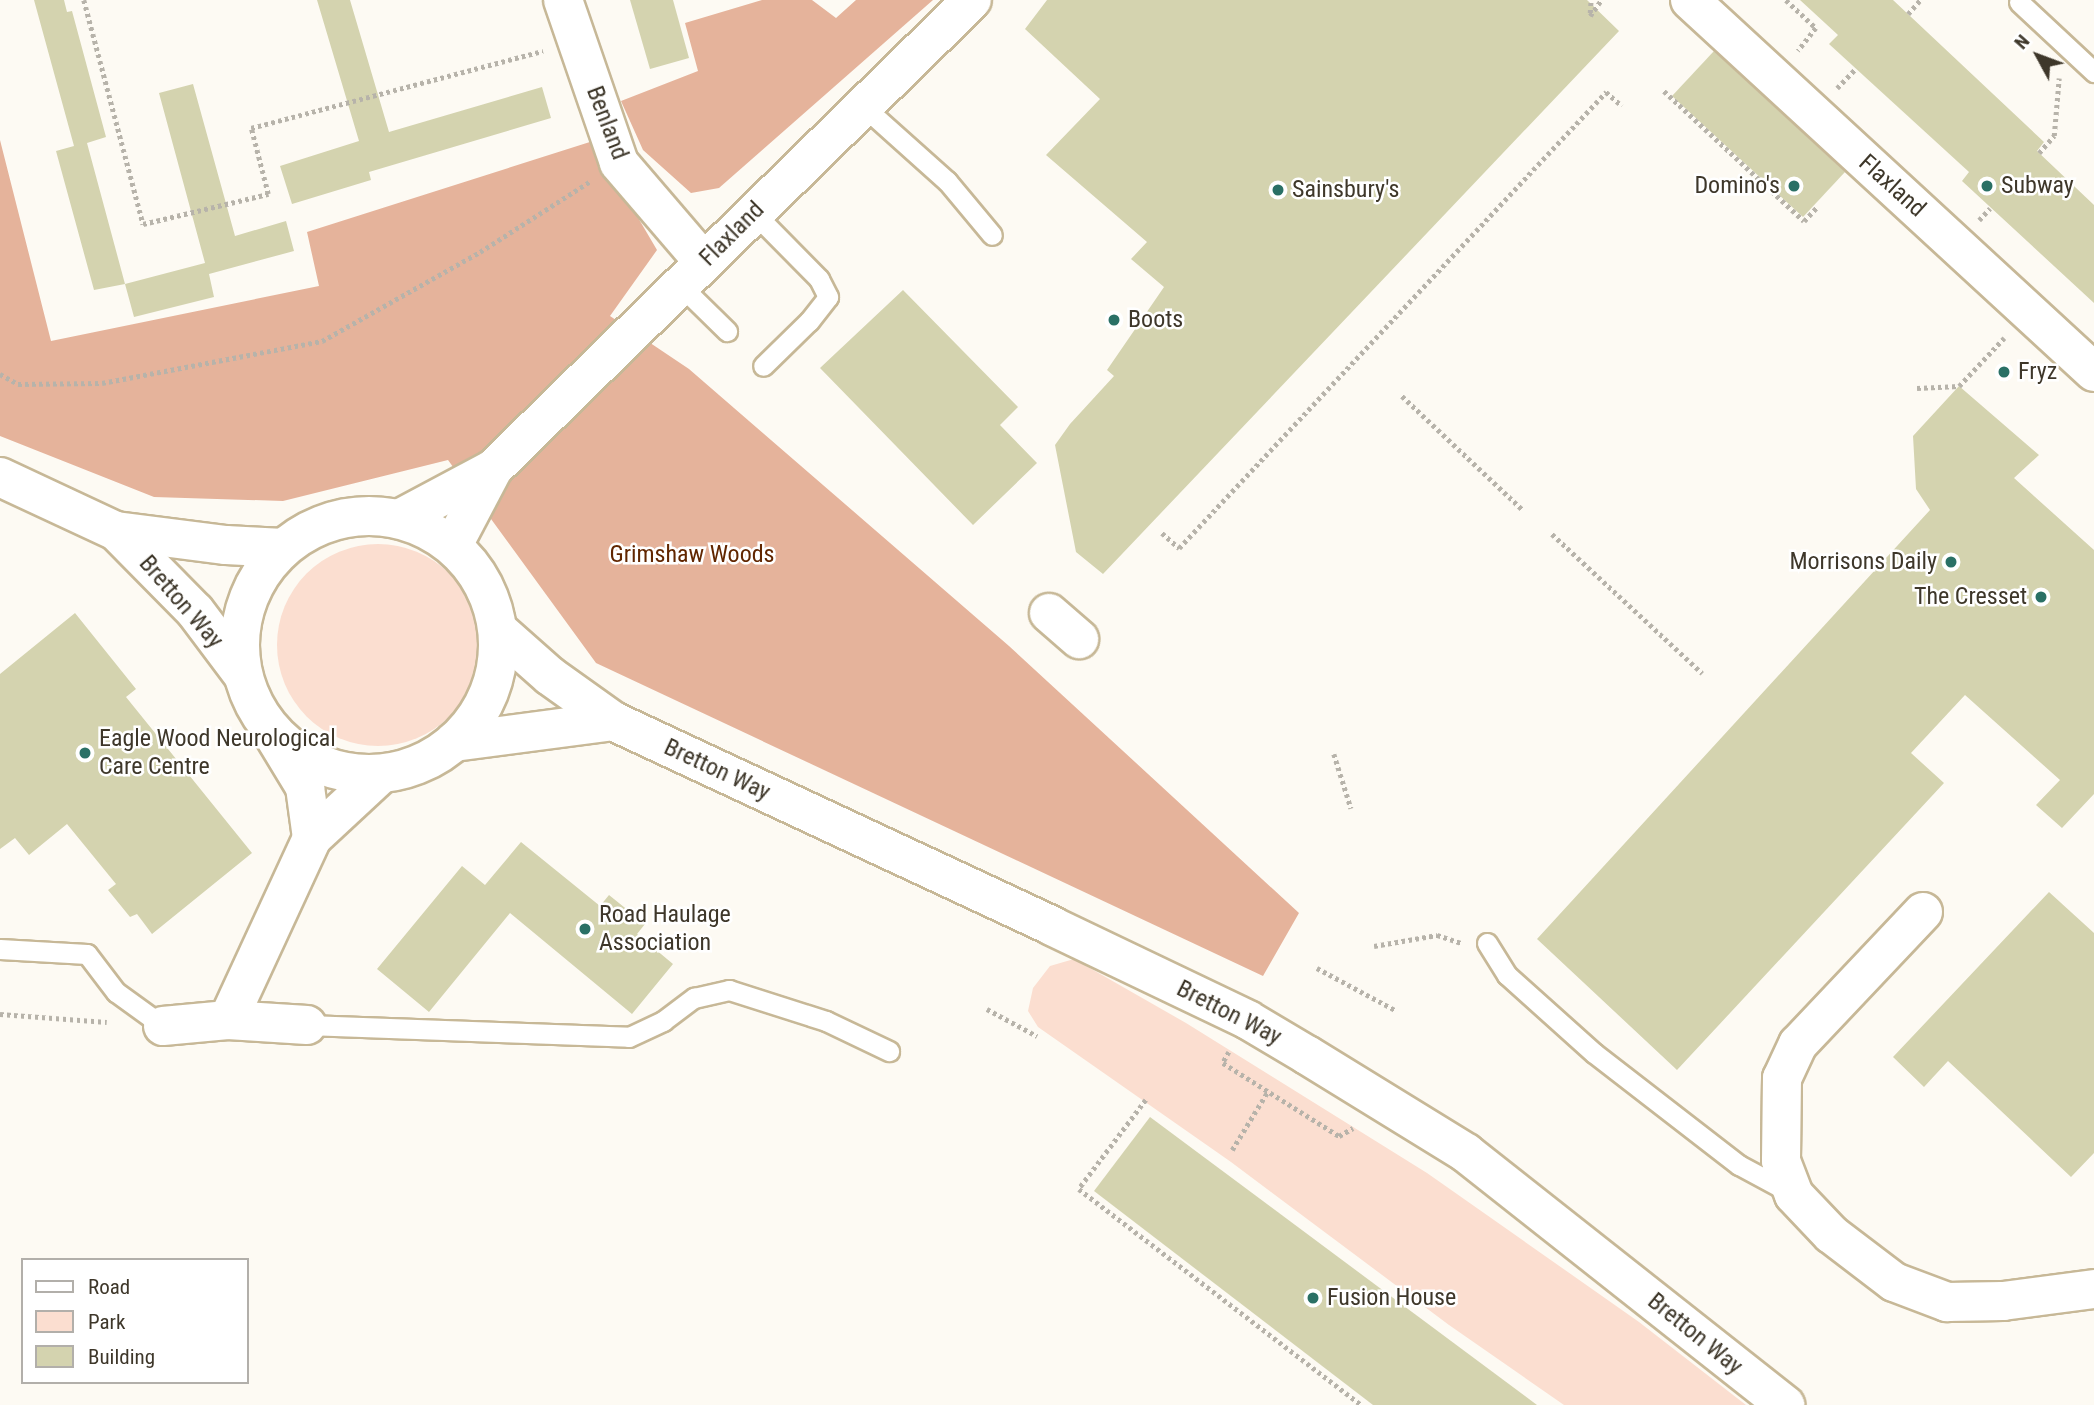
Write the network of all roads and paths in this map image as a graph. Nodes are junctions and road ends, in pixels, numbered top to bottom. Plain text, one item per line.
1 (83, 0) edge
2 (563, 0) edge
3 (972, 0) edge
4 (1591, 0) edge
5 (1601, 0) edge
6 (1690, 0) edge
7 (1786, 0) edge
8 (1920, 0) edge
9 (2019, 2) dead end
10 (1908, 14) dead end
11 (577, 42) junction
12 (2062, 42) junction
13 (1795, 54) dead end
14 (2094, 72) edge
15 (1664, 92) dead end
16 (863, 106) junction
17 (1622, 106) dead end
18 (2039, 153) dead end
19 (619, 163) junction
20 (1816, 208) dead end
21 (753, 212) junction
22 (992, 235) dead end
23 (692, 274) junction
24 (2029, 311) junction
25 (727, 331) dead end
26 (763, 366) dead end
27 (2094, 372) edge
28 (0, 374) edge
29 (1917, 388) dead end
30 (1402, 396) dead end
31 (493, 469) junction
32 (0, 477) edge
33 (1522, 509) dead end
34 (399, 519) junction
35 (116, 531) junction
36 (1162, 533) dead end
37 (1552, 534) dead end
38 (453, 545) junction
39 (282, 548) junction
40 (1048, 613) dead end
41 (498, 630) junction
42 (1079, 639) dead end
43 (1702, 673) dead end
44 (243, 675) junction
45 (613, 721) junction
46 (271, 731) junction
47 (454, 742) junction
48 (1334, 754) dead end
49 (379, 776) junction
50 (1351, 808) dead end
51 (312, 838) junction
52 (1923, 912) dead end
53 (1477, 944) joint
54 (1374, 946) dead end
55 (0, 949) edge
56 (1317, 968) dead end
57 (987, 1009) dead end
58 (1395, 1010) dead end
59 (0, 1014) edge
60 (228, 1020) junction
61 (109, 1022) dead end
62 (307, 1025) joint
63 (163, 1026) joint
64 (1037, 1036) dead end
65 (890, 1051) dead end
66 (1146, 1100) dead end
67 (1391, 1107) junction
68 (1231, 1150) dead end
69 (1794, 1195) junction
70 (2094, 1289) edge
71 (1362, 1405) edge
72 (1785, 1405) edge

1 - 11 path
2 - 11 street, Benland
3 - 16 street, Flaxland
4 - 5 path
6 - 24 street, Flaxland
7 - 13 path
8 - 10 path
9 - 12 lane
11 - 19 street, Benland
12 - 14 lane
12 - 18 path
15 - 20 path
16 - 21 street, Flaxland
16 - 22 lane
17 - 36 path
19 - 23 street, Benland
19 - 28 path
21 - 23 street, Flaxland
21 - 26 lane
23 - 25 lane
23 - 31 street, Flaxland
24 - 27 street, Flaxland
24 - 29 path
30 - 33 path
31 - 34 street, Flaxland
31 - 38 street, Flaxland
32 - 35 street, Bretton Way
34 - 38 street
34 - 39 street
35 - 39 street, Bretton Way
35 - 44 street, Bretton Way
37 - 43 path
38 - 41 street
39 - 44 street
40 - 42 street
41 - 45 street, Bretton Way
41 - 47 street
44 - 46 street
45 - 47 street
45 - 67 street, Bretton Way
46 - 49 street
46 - 51 street
47 - 49 street
48 - 50 path
49 - 51 street
51 - 60 street
52 - 69 street
53 - 54 path
53 - 69 lane
55 - 63 lane
56 - 58 path
57 - 64 path
59 - 61 path
60 - 62 street
60 - 63 street
62 - 65 lane
66 - 71 path
67 - 68 path
67 - 72 street, Bretton Way
69 - 70 street

